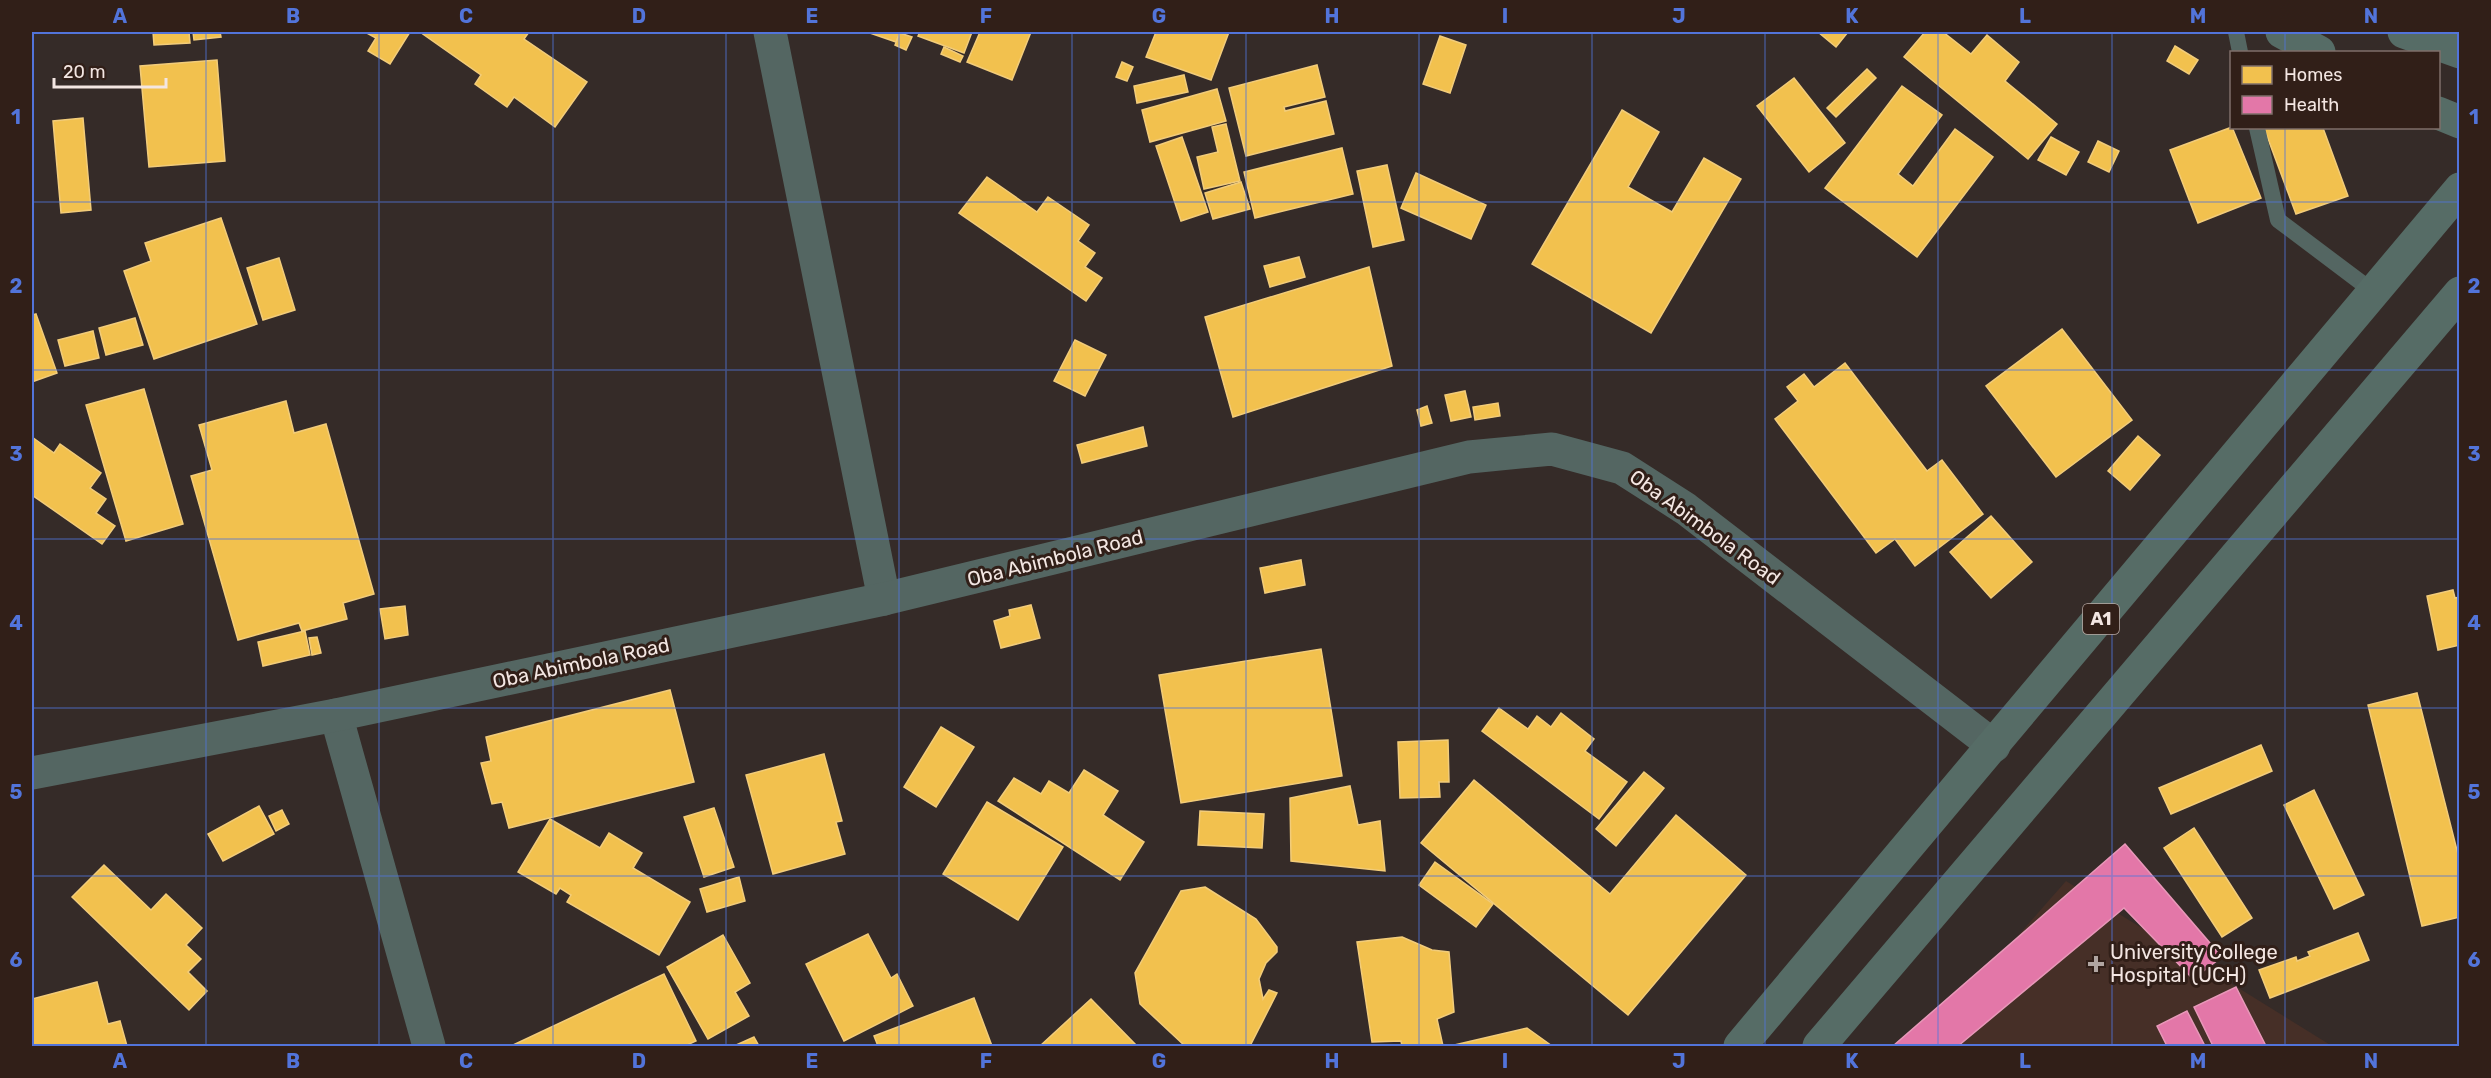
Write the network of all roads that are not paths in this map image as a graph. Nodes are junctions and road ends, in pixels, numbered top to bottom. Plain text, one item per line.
1 (770, 32) edge
2 (2236, 32) edge
3 (2282, 32) edge
4 (2404, 32) edge
5 (2240, 51) edge
6 (2317, 51) edge
7 (2460, 52) edge
8 (2440, 112) edge
9 (2460, 122) edge
10 (2256, 129) edge
11 (2460, 189) edge
12 (2375, 293) junction
13 (2460, 293) edge
14 (884, 599) junction
15 (336, 715) junction
16 (1994, 746) junction
17 (32, 773) edge
18 (429, 1047) edge
19 (1740, 1047) edge
20 (1819, 1047) edge

1 - 14 street
2 - 5 lane
3 - 6 highway
4 - 7 highway
8 - 9 highway
10 - 12 lane
11 - 12 highway, A1
12 - 16 highway, A1
13 - 20 highway
14 - 15 street, Oba Abimbola Road
14 - 16 street, Oba Abimbola Road
15 - 17 street, Oba Abimbola Road
15 - 18 street
16 - 19 highway, A1

